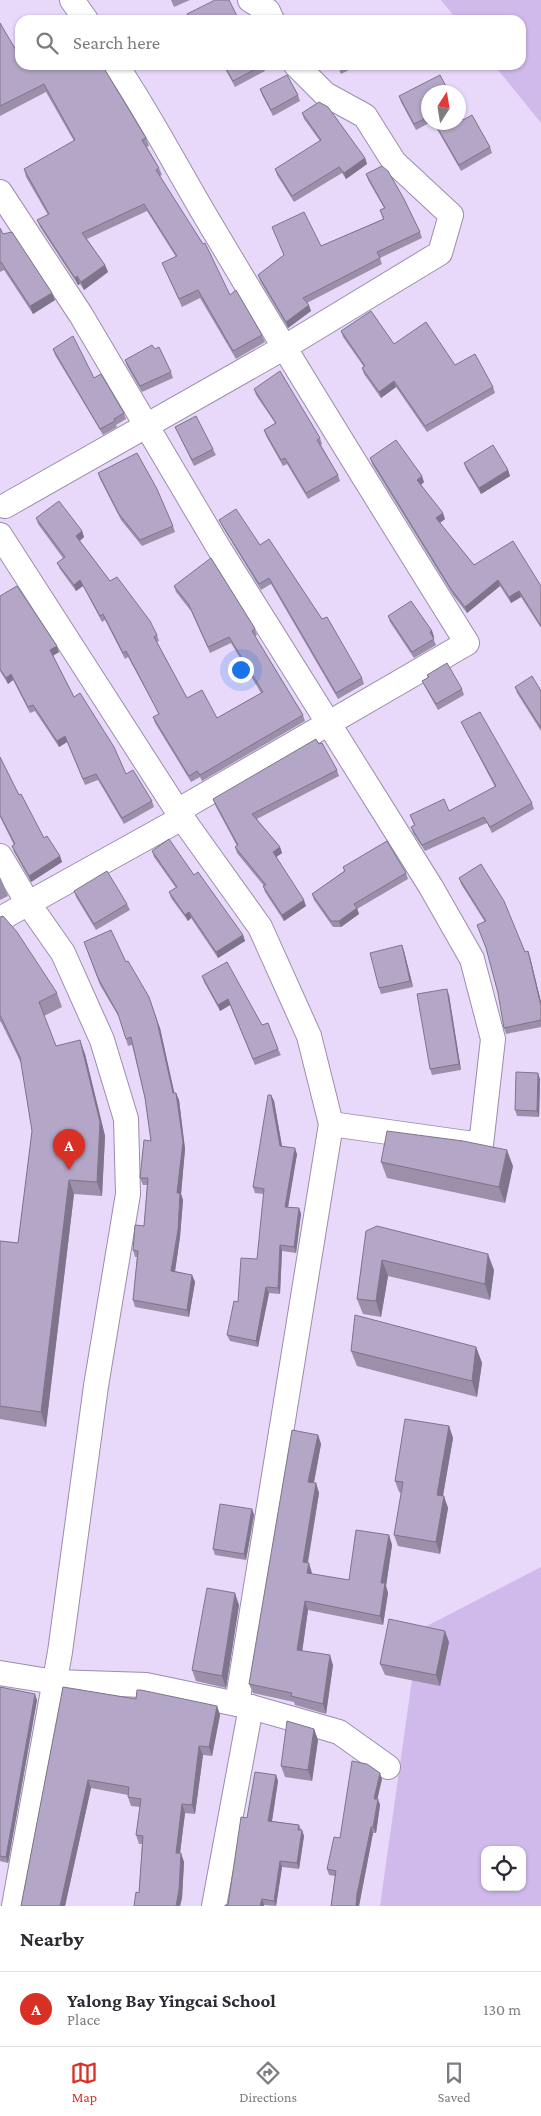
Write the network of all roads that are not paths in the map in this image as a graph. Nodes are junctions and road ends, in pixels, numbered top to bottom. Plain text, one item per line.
1 (72, 0) edge
2 (250, 0) edge
3 (82, 15) edge
4 (270, 15) edge
5 (119, 70) edge
6 (301, 70) edge
7 (0, 192) edge
8 (285, 347) junction
9 (146, 426) junction
10 (2, 507) edge
11 (0, 535) edge
12 (329, 722) junction
13 (180, 814) junction
14 (0, 856) edge
15 (28, 903) junction
16 (0, 919) edge
17 (331, 1124) junction
18 (0, 1673) edge
19 (55, 1682) junction
20 (244, 1706) junction
21 (388, 1767) dead end
22 (14, 1906) edge
23 (214, 1906) edge

1 - 3 street
2 - 4 street
5 - 8 street
6 - 8 street
7 - 9 street
8 - 9 street
8 - 12 street
9 - 10 street
9 - 12 street
11 - 13 street
12 - 13 street
12 - 17 street
13 - 15 street
13 - 17 street
14 - 15 street
15 - 16 street
15 - 19 street
17 - 20 street
18 - 19 street
19 - 20 street
19 - 22 street
20 - 21 street
20 - 23 street

